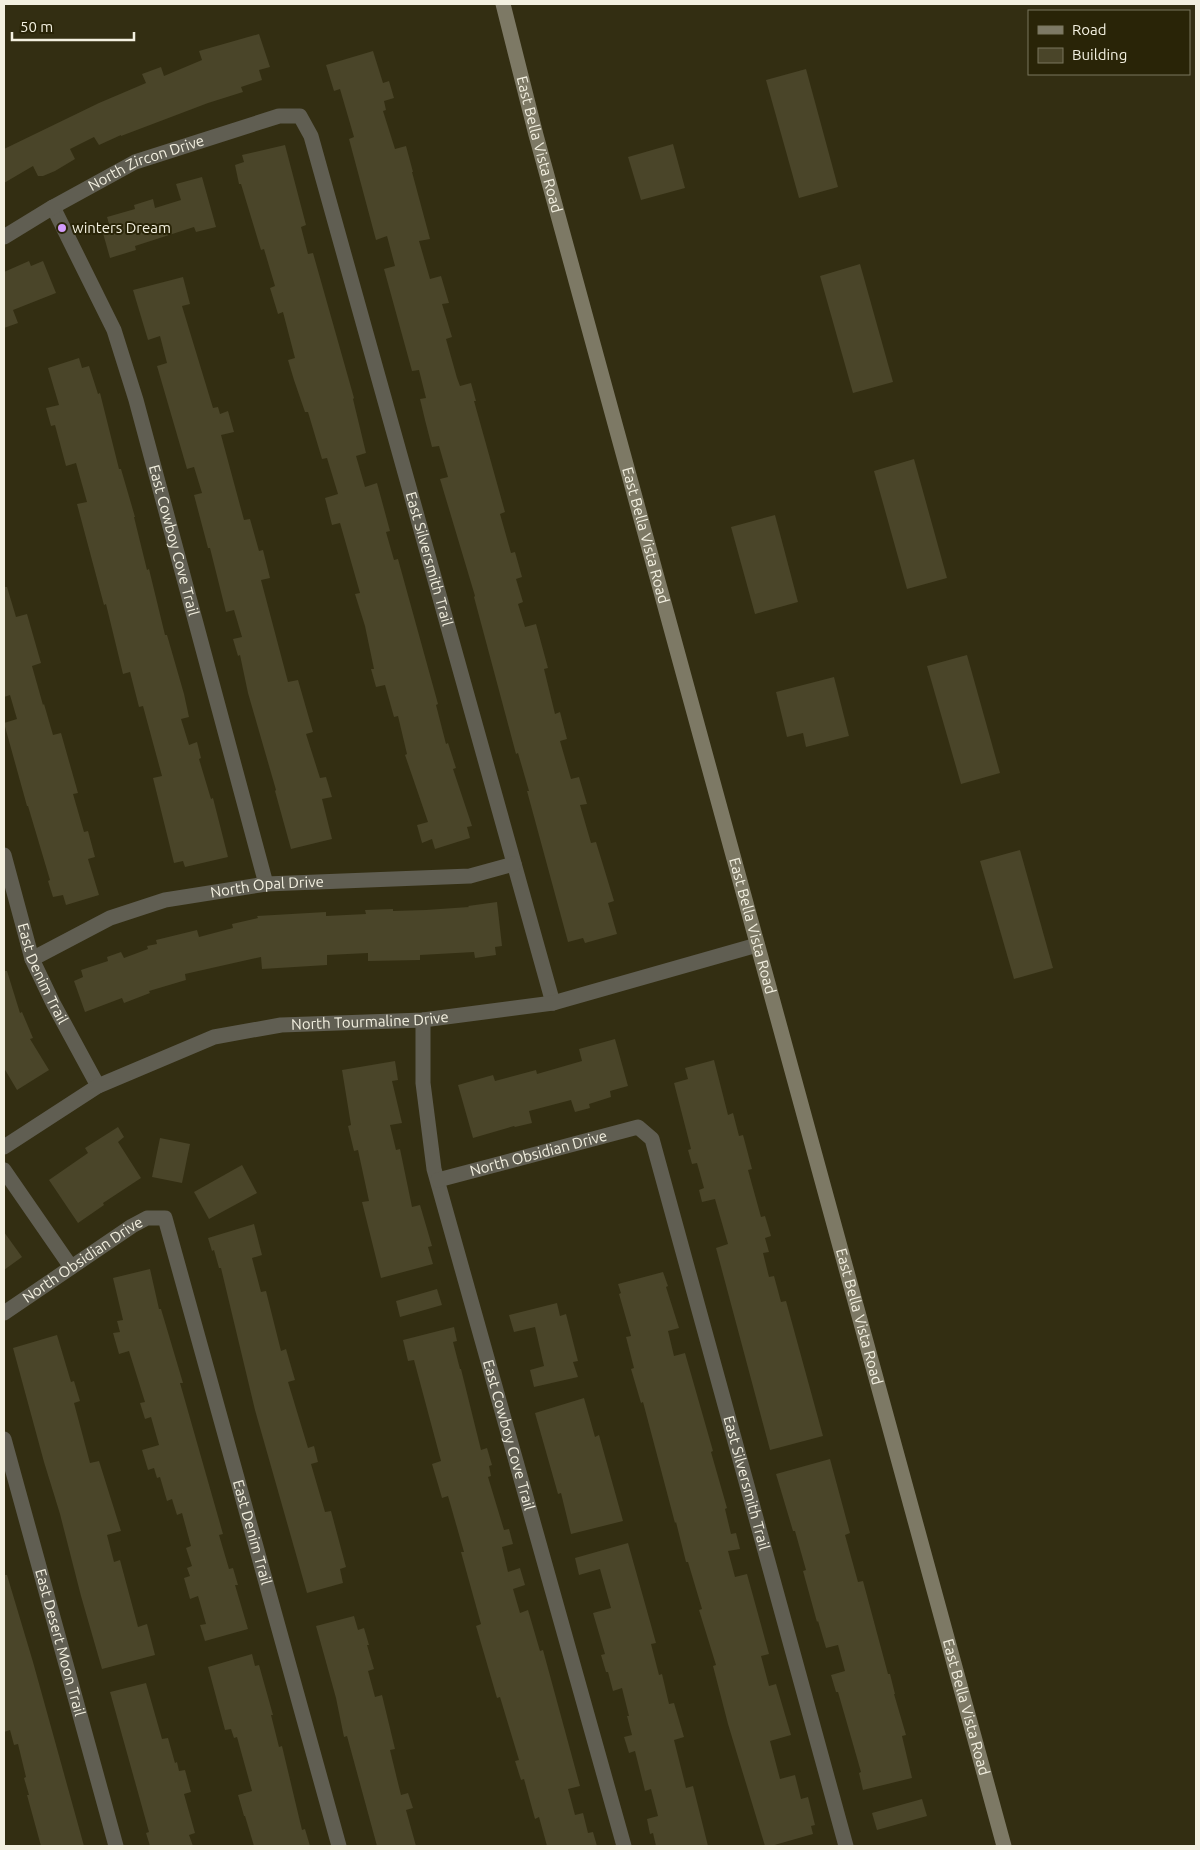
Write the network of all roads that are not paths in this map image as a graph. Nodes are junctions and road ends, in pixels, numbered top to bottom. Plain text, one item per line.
1 (503, 4) edge
2 (300, 116) joint
3 (53, 207) junction
4 (4, 237) edge
5 (4, 855) edge
6 (514, 864) junction
7 (266, 884) junction
8 (757, 945) junction
9 (32, 959) junction
10 (553, 1003) junction
11 (423, 1020) junction
12 (98, 1086) junction
13 (638, 1127) joint
14 (4, 1148) edge
15 (4, 1170) edge
16 (438, 1180) junction
17 (165, 1218) joint
18 (71, 1267) junction
19 (4, 1313) edge
20 (4, 1439) edge
21 (116, 1846) edge
22 (339, 1846) edge
23 (624, 1846) edge
24 (846, 1846) edge
25 (1004, 1846) edge

1 - 8 street, East Bella Vista Road
2 - 3 street, North Zircon Drive
2 - 6 street, East Silversmith Trail
3 - 4 street, North Zircon Drive
3 - 7 street, East Cowboy Cove Trail
5 - 9 street, East Denim Trail
6 - 7 street, North Opal Drive
6 - 10 street, East Silversmith Trail
7 - 9 street, North Opal Drive
8 - 10 street, North Tourmaline Drive
8 - 25 street, East Bella Vista Road
9 - 12 street, East Denim Trail
10 - 11 street, North Tourmaline Drive
11 - 12 street, North Tourmaline Drive
11 - 16 street, East Cowboy Cove Trail
12 - 14 street, North Tourmaline Drive
13 - 16 street, North Obsidian Drive
13 - 24 street, East Silversmith Trail
15 - 18 street
16 - 23 street, East Cowboy Cove Trail
17 - 18 street, North Obsidian Drive
17 - 22 street, East Denim Trail
18 - 19 street, North Obsidian Drive
20 - 21 street, East Desert Moon Trail

